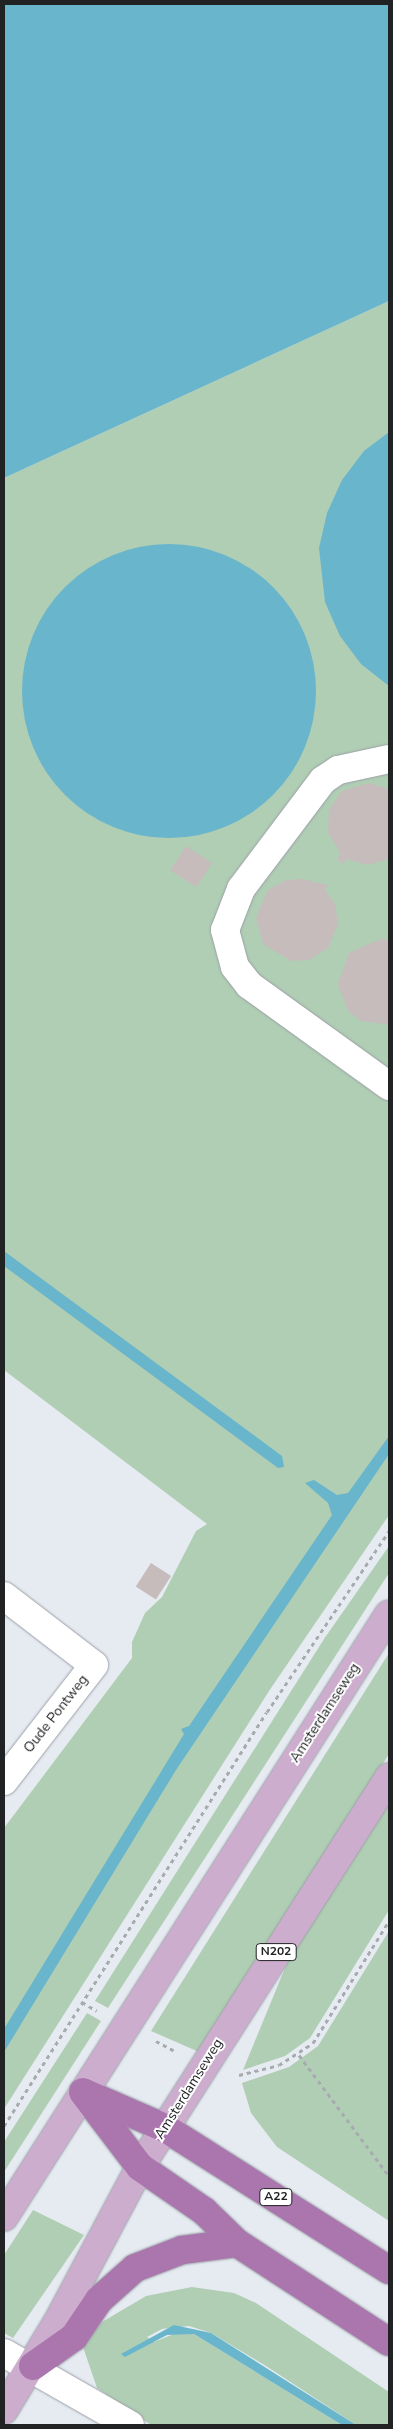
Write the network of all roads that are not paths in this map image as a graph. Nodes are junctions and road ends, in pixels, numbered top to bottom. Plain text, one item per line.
1 (389, 759) edge
2 (389, 1086) edge
3 (4, 1596) edge
4 (389, 1614) edge
5 (389, 1777) edge
6 (4, 1781) edge
7 (84, 2092) junction
8 (165, 2128) junction
9 (140, 2167) junction
10 (4, 2217) edge
11 (237, 2243) junction
12 (389, 2270) edge
13 (389, 2342) edge
14 (4, 2353) edge
15 (33, 2366) junction
16 (4, 2410) edge
17 (130, 2425) edge

1 - 2 street
3 - 6 street, Oude Pontweg
4 - 7 main road, Amsterdamseweg
5 - 8 main road, Amsterdamseweg / N202
7 - 8 highway, A22
7 - 9 highway
7 - 10 main road, Amsterdamseweg
8 - 9 main road, Amsterdamseweg / N202
8 - 12 highway, A22
9 - 11 highway
9 - 15 main road, Amsterdamseweg / N202
11 - 13 highway
11 - 15 highway
14 - 15 street
15 - 16 main road, Amsterdamseweg / N202
15 - 17 street

